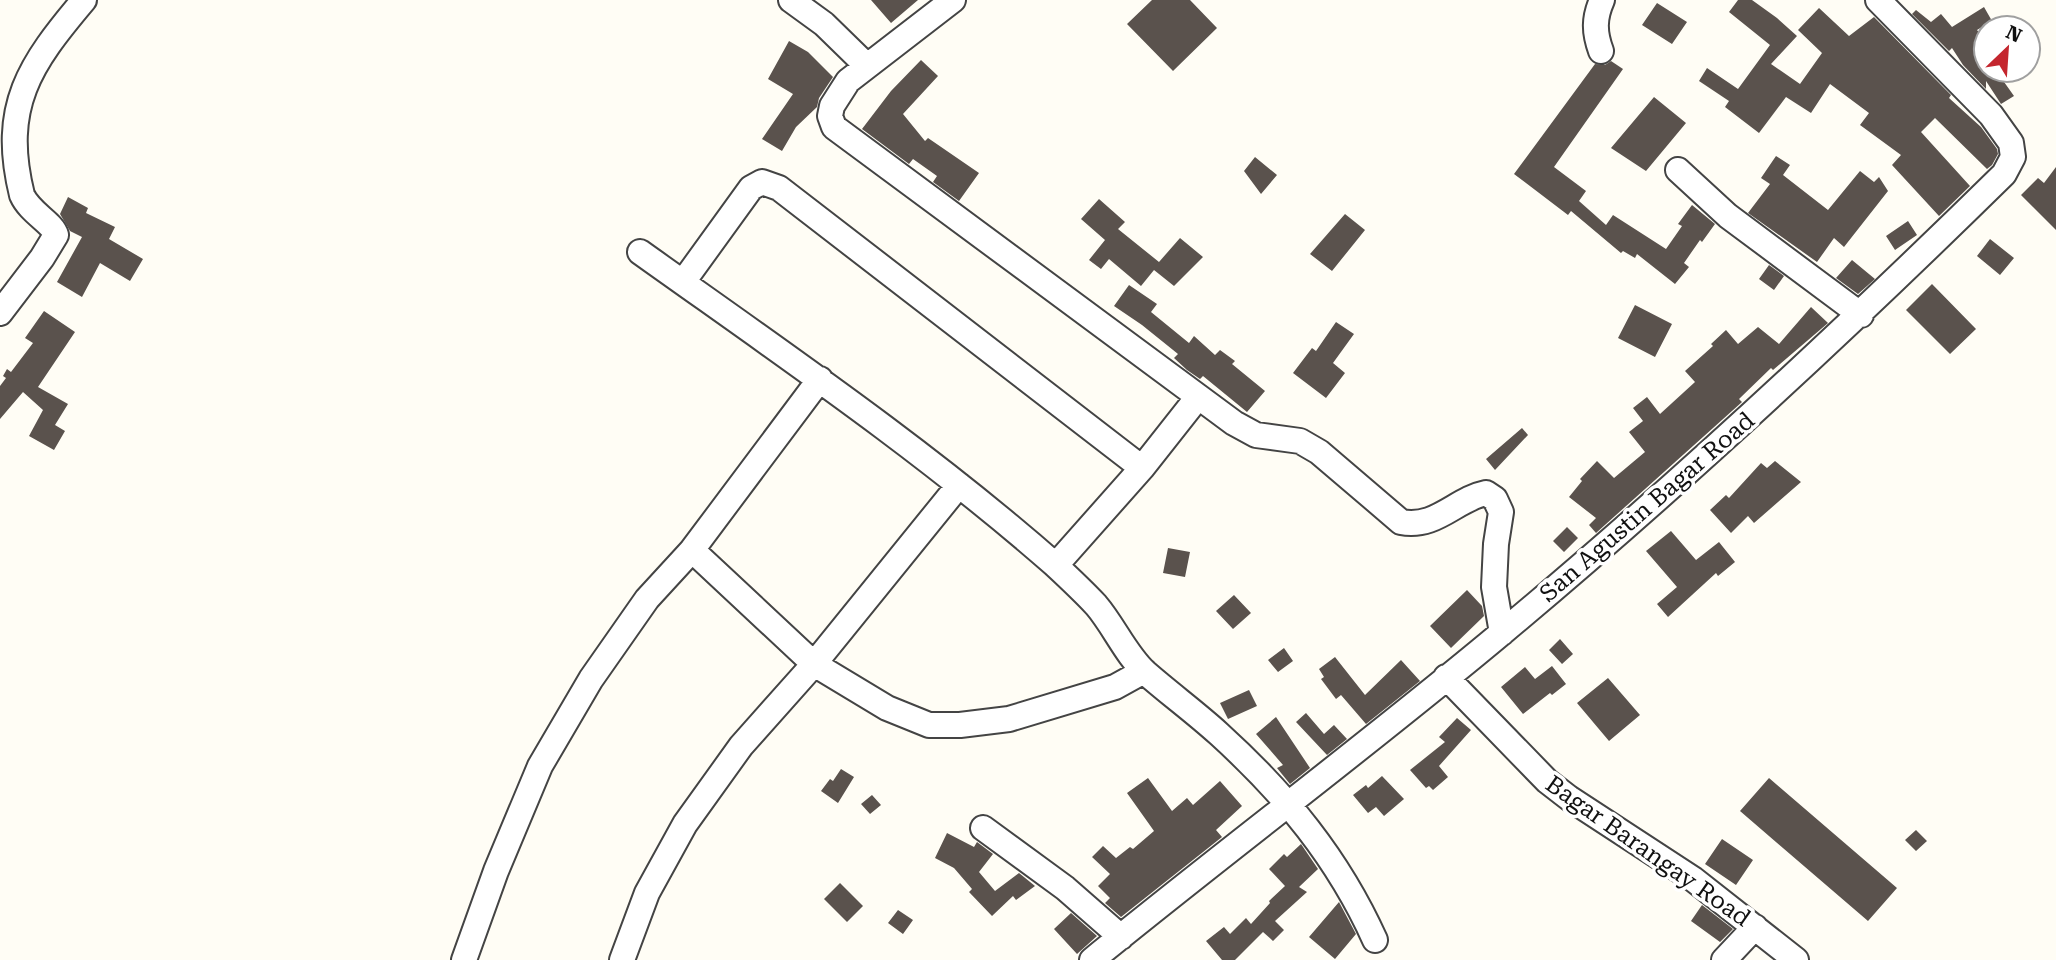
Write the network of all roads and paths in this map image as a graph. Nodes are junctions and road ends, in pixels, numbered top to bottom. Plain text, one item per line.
1 (84, 0) edge
2 (791, 0) edge
3 (953, 0) edge
4 (1602, 0) edge
5 (1878, 0) edge
6 (1601, 51) dead end
7 (866, 65) junction
8 (1678, 170) dead end
9 (640, 252) dead end
10 (683, 282) junction
11 (0, 313) edge
12 (1861, 315) junction
13 (820, 379) junction
14 (1198, 397) junction
15 (1142, 468) junction
16 (958, 485) junction
17 (692, 550) junction
18 (1056, 565) junction
19 (1502, 633) junction
20 (814, 664) junction
21 (1144, 671) junction
22 (1446, 677) junction
23 (1289, 804) junction
24 (983, 828) dead end
25 (1755, 927) junction
26 (1121, 937) junction
27 (1375, 940) dead end
28 (464, 960) edge
29 (622, 960) edge
30 (1092, 960) edge
31 (1724, 960) edge
32 (1796, 960) edge

1 - 11 street
2 - 7 street
3 - 7 street
4 - 6 street
5 - 12 street, San Agustin Bagar Road
7 - 14 street
8 - 12 street
9 - 10 street
10 - 13 street
10 - 15 street
12 - 19 street, San Agustin Bagar Road
13 - 16 street
13 - 17 street
14 - 15 street
14 - 19 street
15 - 18 street
16 - 18 street
16 - 20 street
17 - 20 street
17 - 28 street
18 - 21 street
19 - 22 street, San Agustin Bagar Road
20 - 21 street
20 - 29 street
21 - 23 street
22 - 23 street, San Agustin Bagar Road
22 - 25 street, Bagar Barangay Road
23 - 26 street, San Agustin Bagar Road
23 - 27 street
24 - 26 street
25 - 31 street
25 - 32 street, Bagar Barangay Road
26 - 30 street, San Agustin Bagar Road

